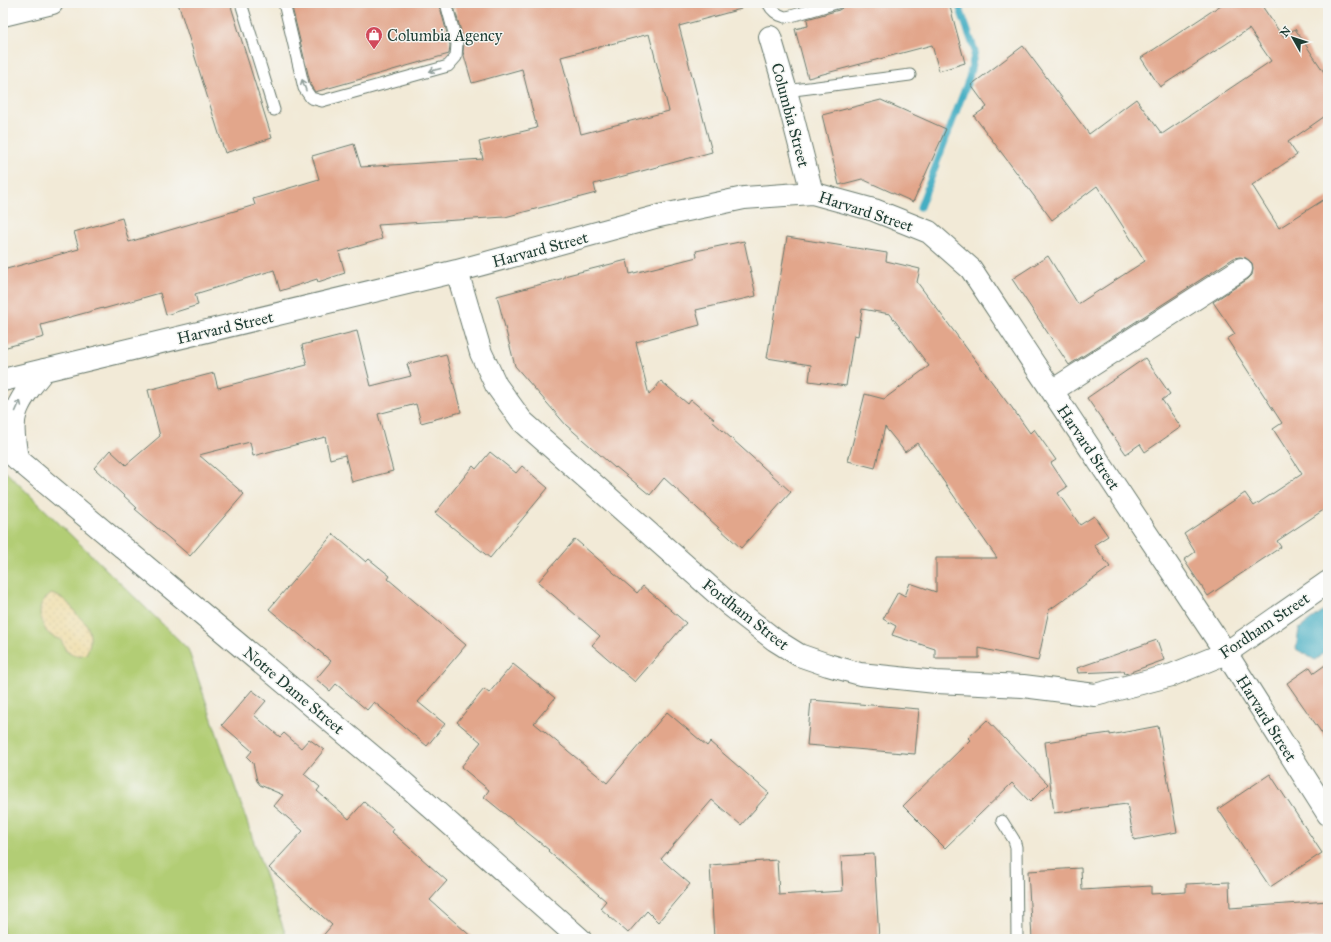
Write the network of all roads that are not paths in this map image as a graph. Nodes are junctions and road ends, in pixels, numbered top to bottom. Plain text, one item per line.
1 (52, 3) edge
2 (241, 3) edge
3 (284, 3) edge
4 (446, 3) edge
5 (768, 3) edge
6 (837, 3) edge
7 (3, 15) edge
8 (770, 37) dead end
9 (910, 75) dead end
10 (786, 91) junction
11 (274, 110) dead end
12 (812, 193) junction
13 (1241, 269) dead end
14 (457, 271) junction
15 (44, 370) junction
16 (3, 380) edge
17 (1052, 391) junction
18 (10, 453) edge
19 (1328, 582) edge
20 (1226, 653) junction
21 (1328, 814) edge
22 (1002, 821) dead end
23 (580, 939) edge
24 (1017, 939) edge

1 - 7 street
2 - 11 lane
4 -> 3 lane
5 - 6 lane
8 - 10 street, Columbia Street
9 - 10 lane
10 - 12 street, Columbia Street
12 - 14 street, Harvard Street
12 - 17 street, Harvard Street
13 - 17 street
14 - 15 street, Harvard Street
14 - 20 street, Fordham Street
15 - 16 street, Harvard Street
18 -> 15 street
17 - 20 street, Harvard Street
18 - 23 street, Notre Dame Street
19 - 20 street, Fordham Street
20 - 21 street, Harvard Street
22 - 24 lane

